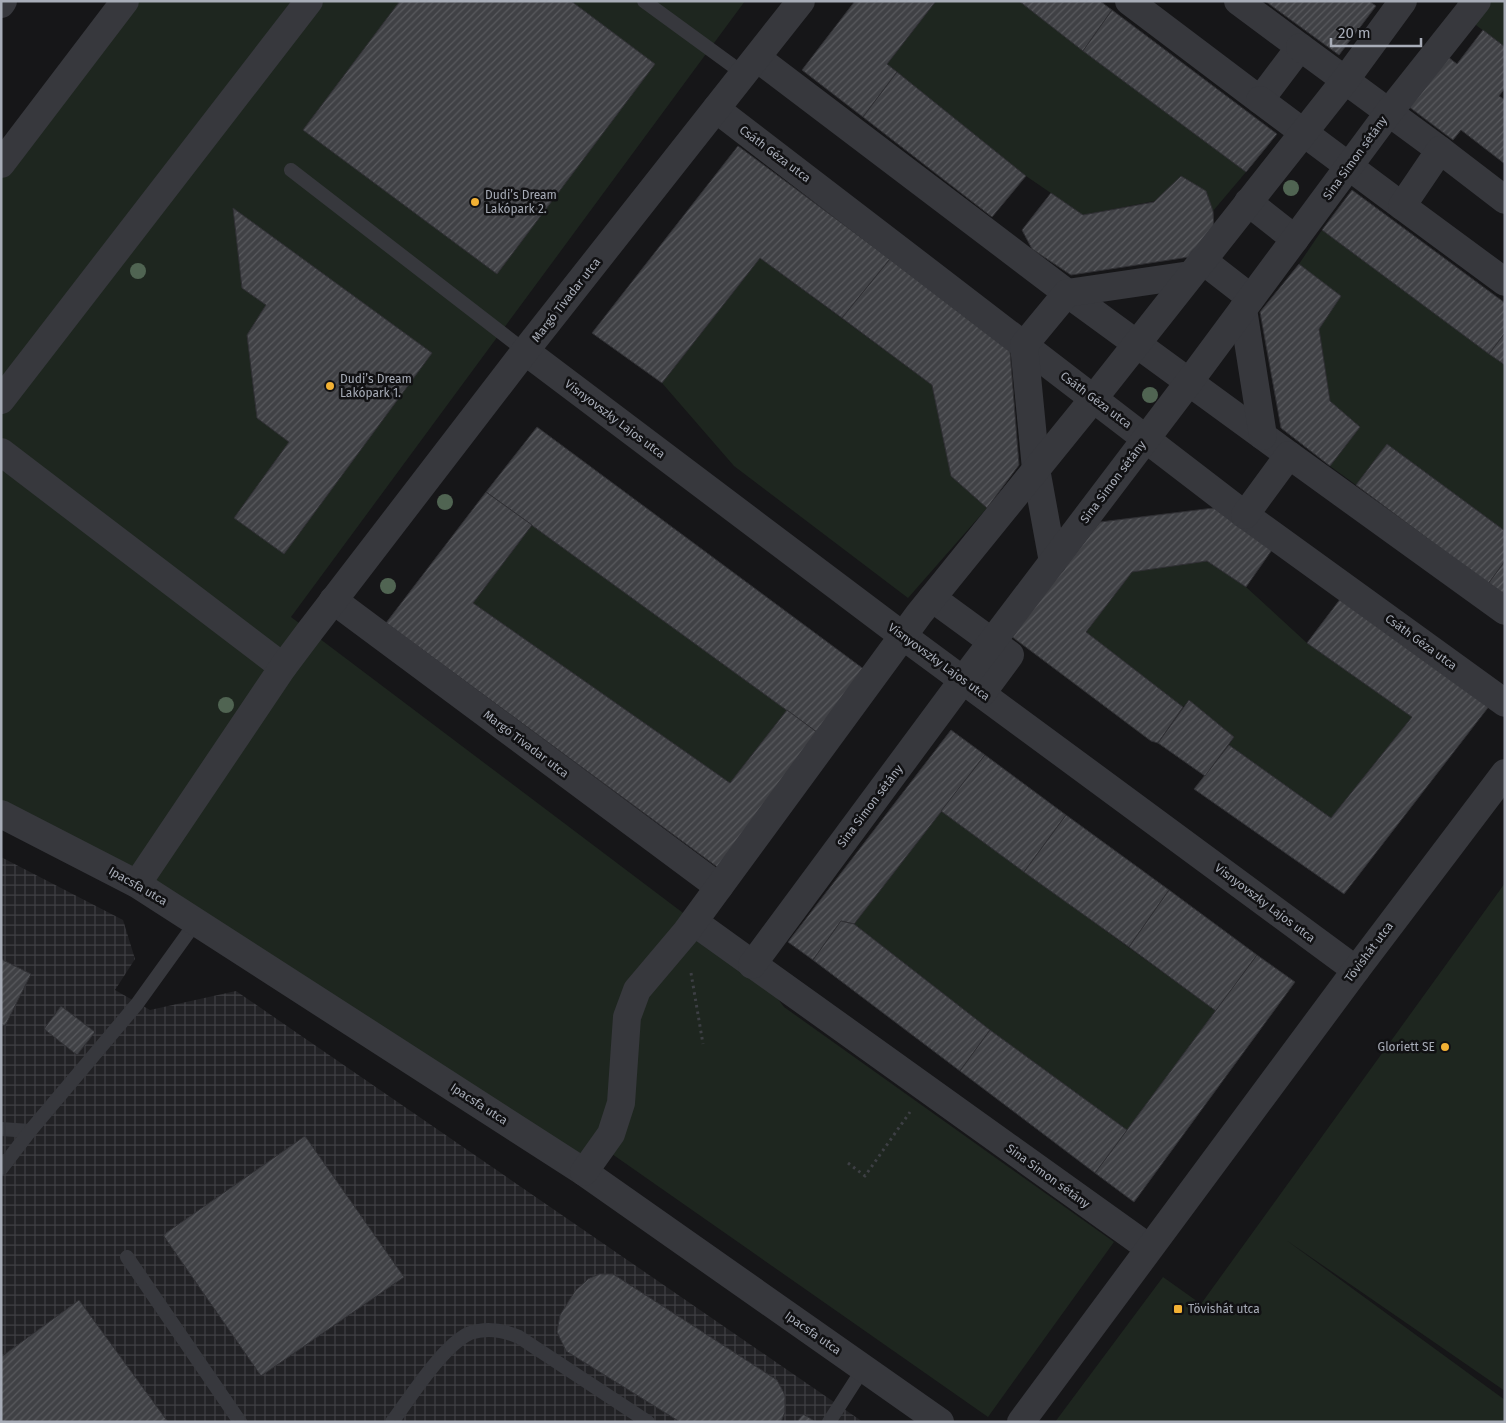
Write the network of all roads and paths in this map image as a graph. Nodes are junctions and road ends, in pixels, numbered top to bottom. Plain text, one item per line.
1 (125, 1) edge
2 (308, 1) edge
3 (644, 1) edge
4 (801, 1) edge
5 (1129, 1) edge
6 (1238, 1) edge
7 (1403, 1) edge
8 (1477, 1) edge
9 (1300, 47) junction
10 (751, 66) junction
11 (1346, 79) junction
12 (1260, 100) junction
13 (716, 109) junction
14 (1389, 112) junction
15 (1302, 132) junction
16 (1440, 150) junction
17 (1, 164) edge
18 (1349, 167) junction
19 (291, 170) dead end
20 (1505, 200) edge
21 (1248, 202) junction
22 (1402, 206) junction
23 (1295, 239) junction
24 (1196, 267) junction
25 (1505, 282) edge
26 (1067, 293) junction
27 (1247, 304) junction
28 (1136, 344) junction
29 (1024, 345) junction
30 (525, 351) junction
31 (1189, 382) junction
32 (1094, 398) junction
33 (1, 400) edge
34 (1263, 436) junction
35 (1146, 438) junction
36 (1, 452) edge
37 (1289, 455) junction
38 (1036, 469) junction
39 (1245, 515) junction
40 (1053, 562) junction
41 (932, 598) junction
42 (333, 600) junction
43 (1505, 611) edge
44 (903, 636) junction
45 (992, 642) junction
46 (283, 667) junction
47 (973, 687) junction
48 (1505, 703) edge
49 (1505, 773) edge
50 (1, 814) edge
51 (137, 884) junction
52 (719, 887) junction
53 (196, 922) junction
54 (690, 927) junction
55 (752, 966) junction
56 (1356, 970) junction
57 (703, 1044) dead end
58 (926, 1089) junction
59 (1, 1128) edge
60 (30, 1131) junction
61 (848, 1163) dead end
62 (1, 1170) edge
63 (584, 1172) junction
64 (1148, 1248) junction
65 (127, 1257) dead end
66 (863, 1369) junction
67 (240, 1422) edge
68 (392, 1422) edge
69 (648, 1422) edge
70 (829, 1422) edge
71 (940, 1422) edge
72 (1022, 1422) edge

1 - 17 street
2 - 33 street
3 - 10 lane
4 - 10 street, Margó Tivadar utca
5 - 12 street
6 - 9 street
7 - 11 street
8 - 14 street, Sina Simon sétány
9 - 11 street
9 - 12 street
10 - 13 street, Margó Tivadar utca
10 - 26 street
11 - 14 street
11 - 15 street
12 - 15 street
13 - 29 street, Csáth Géza utca
13 - 30 street, Margó Tivadar utca
14 - 16 street
14 - 18 street, Sina Simon sétány
15 - 18 street
15 - 21 street
16 - 20 street
16 - 22 street
18 - 22 street
18 - 23 street, Sina Simon sétány
19 - 30 lane
21 - 23 street
21 - 24 street
22 - 25 street
23 - 27 street, Sina Simon sétány
24 - 26 street
24 - 27 street
24 - 28 street
26 - 28 street
26 - 29 street
27 - 31 street, Sina Simon sétány
27 - 34 street
28 - 31 street
28 - 32 street
29 - 32 street, Csáth Géza utca
29 - 38 street
30 - 42 street, Margó Tivadar utca
30 - 44 street, Visnyovszky Lajos utca
31 - 34 street
31 - 35 street, Sina Simon sétány
32 - 35 street, Csáth Géza utca
32 - 38 street
34 - 37 street
35 - 39 street, Csáth Géza utca
35 - 40 street, Sina Simon sétány
36 - 46 street
37 - 39 street
37 - 43 street
38 - 40 street
38 - 41 street
39 - 48 street, Csáth Géza utca
40 - 45 street, Sina Simon sétány
41 - 44 street
41 - 45 street
42 - 46 street, Margó Tivadar utca
42 - 52 street, Margó Tivadar utca
44 - 47 street, Visnyovszky Lajos utca
44 - 52 street
45 - 47 street, Sina Simon sétány
46 - 51 street, Margó Tivadar utca
47 - 55 street, Sina Simon sétány
47 - 56 street, Visnyovszky Lajos utca
49 - 56 street, Tövishát utca
50 - 51 street, Ipacsfa utca
51 - 53 street, Ipacsfa utca
52 - 54 street
53 - 60 lane
53 - 63 street, Ipacsfa utca
54 - 55 street, Sina Simon sétány
54 - 57 path
54 - 63 street
55 - 58 street, Sina Simon sétány
56 - 64 street, Tövishát utca
58 - 61 path
58 - 64 street, Sina Simon sétány
59 - 60 lane
60 - 62 lane
63 - 66 street, Ipacsfa utca
64 - 72 street, Tövishát utca
65 - 67 lane
66 - 70 lane
66 - 71 street, Ipacsfa utca
68 - 69 lane

